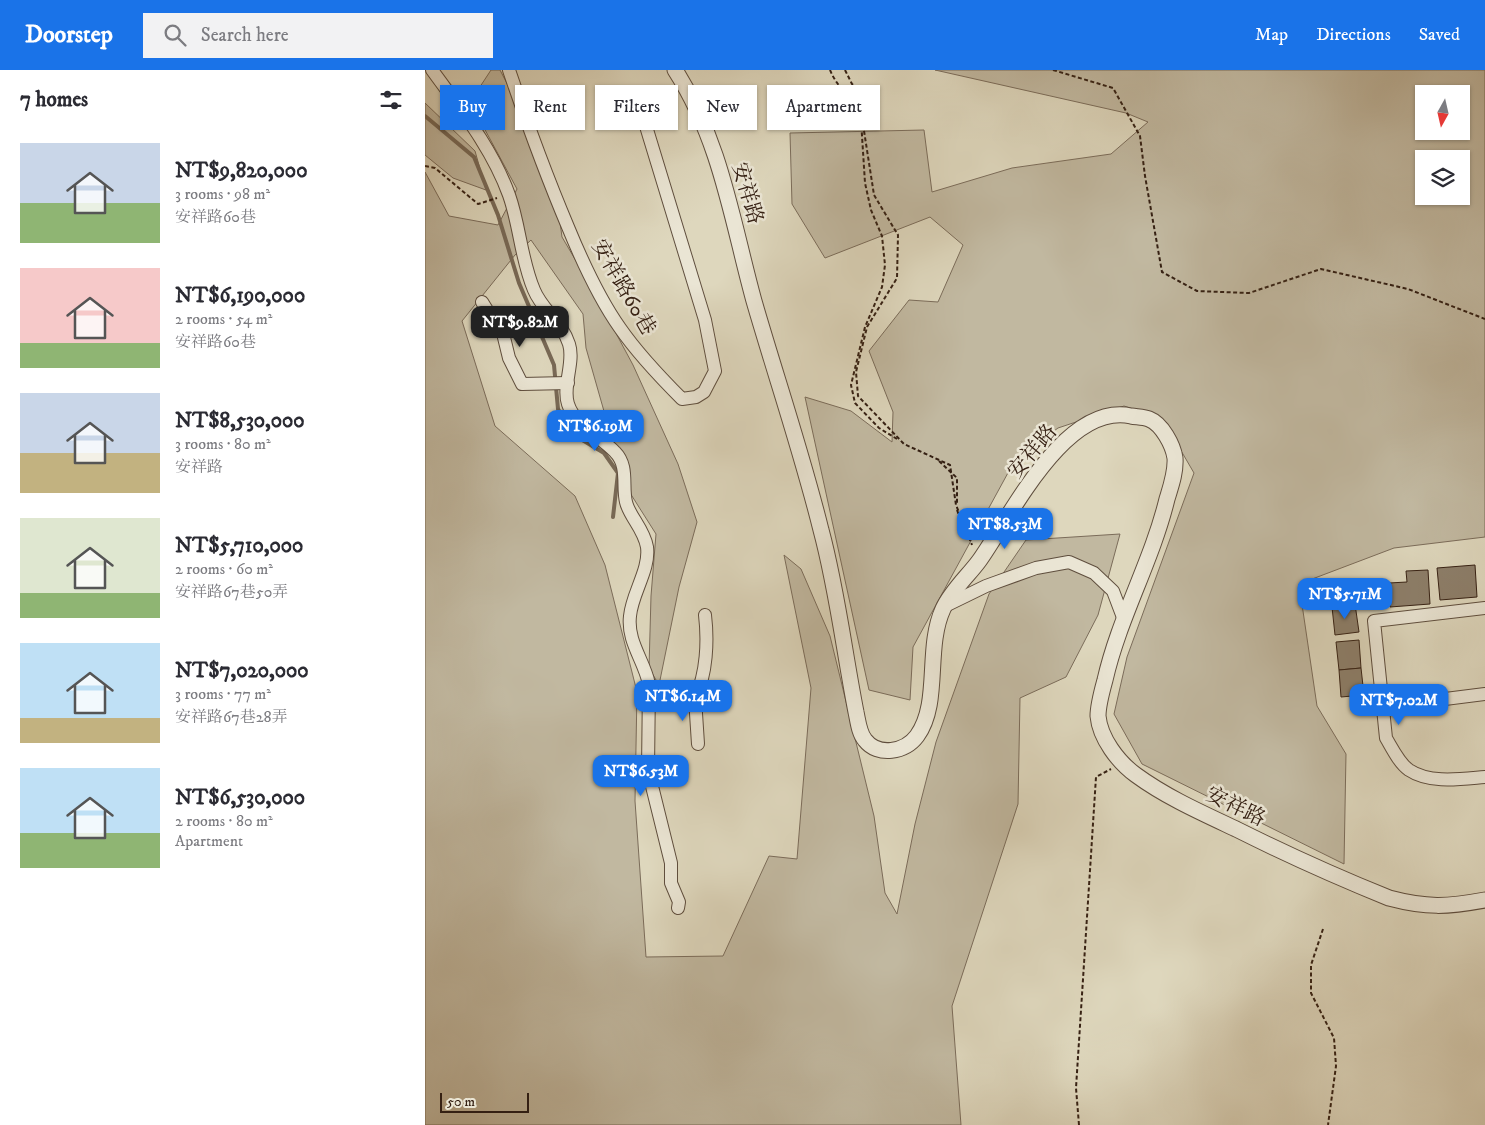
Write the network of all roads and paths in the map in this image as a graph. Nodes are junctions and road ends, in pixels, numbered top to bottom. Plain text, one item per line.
1 (432, 70) edge
2 (509, 70) edge
3 (675, 70) edge
4 (830, 70) edge
5 (845, 70) edge
6 (1053, 70) edge
7 (647, 130) edge
8 (425, 166) edge
9 (509, 194) junction
10 (482, 302) dead end
11 (1485, 319) edge
12 (568, 382) junction
13 (974, 545) dead end
14 (979, 561) junction
15 (943, 607) junction
16 (1485, 608) edge
17 (705, 615) dead end
18 (1124, 620) junction
19 (649, 684) junction
20 (1485, 694) edge
21 (695, 698) junction
22 (1382, 707) junction
23 (698, 744) dead end
24 (1122, 762) junction
25 (1485, 777) edge
26 (1485, 900) edge
27 (678, 908) dead end
28 (1323, 929) dead end
29 (1079, 1125) edge
30 (1328, 1125) edge

1 - 9 street
2 - 7 street, 安祥路60巷
3 - 15 street, 安祥路
4 - 13 path
5 - 14 path
6 - 11 path
8 - 9 path
9 - 12 street
10 - 12 street
12 - 19 street
14 - 15 street, 安祥路
14 - 18 street, 安祥路
15 - 18 street
16 - 22 street
17 - 21 street
18 - 24 street, 安祥路
19 - 21 street
19 - 27 street
20 - 22 street
21 - 23 street
22 - 25 street
24 - 26 street, 安祥路
24 - 29 path
28 - 30 path

